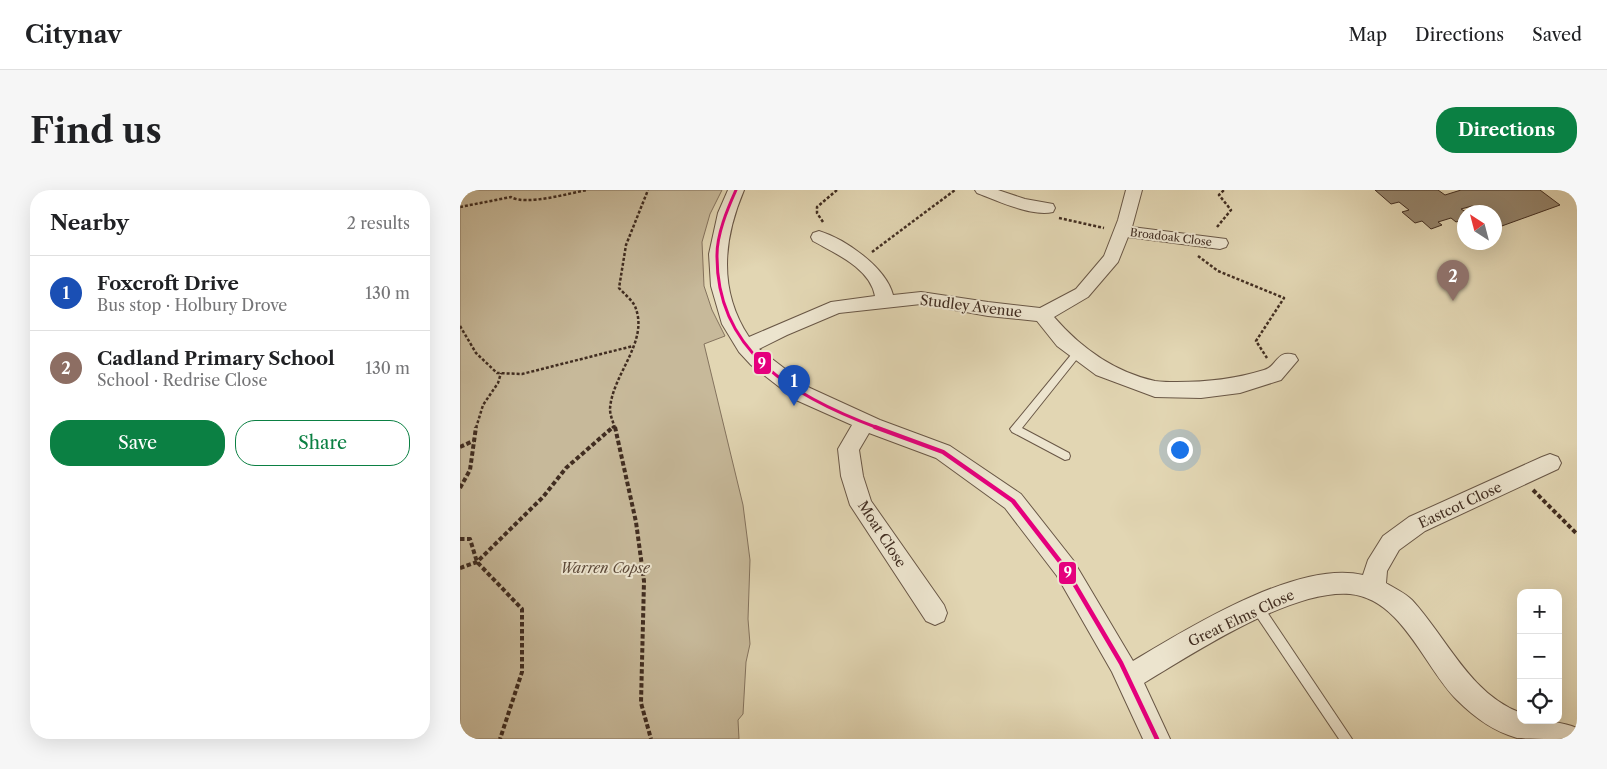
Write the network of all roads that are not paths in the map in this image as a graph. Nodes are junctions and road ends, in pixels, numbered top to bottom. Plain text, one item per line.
1 (736, 190) edge
2 (983, 190) edge
3 (1134, 190) edge
4 (1047, 208) road end
5 (1122, 231) junction
6 (819, 237) road end
7 (1206, 242) road end
8 (885, 302) junction
9 (1042, 315) junction
10 (746, 347) junction
11 (1078, 352) junction
12 (1288, 360) dead end
13 (865, 422) junction
14 (1065, 456) dead end
15 (1550, 463) dead end
16 (1373, 589) junction
17 (1257, 607) junction
18 (935, 613) dead end
19 (1128, 678) junction
20 (1156, 739) edge
21 (1346, 739) edge
22 (1571, 739) edge

1 - 10 street
2 - 4 street
3 - 5 street, Studley Avenue
5 - 7 street, Broadoak Close
5 - 9 street, Studley Avenue
6 - 8 street
8 - 9 street, Studley Avenue
8 - 10 street, Studley Avenue
9 - 11 street
10 - 13 street
11 - 12 street
11 - 14 lane
13 - 18 street, Moat Close
13 - 19 street
15 - 16 street, Eastcot Close
16 - 17 street, Great Elms Close
16 - 22 street, Great Elms Close
17 - 19 street, Great Elms Close
17 - 21 lane
19 - 20 street

